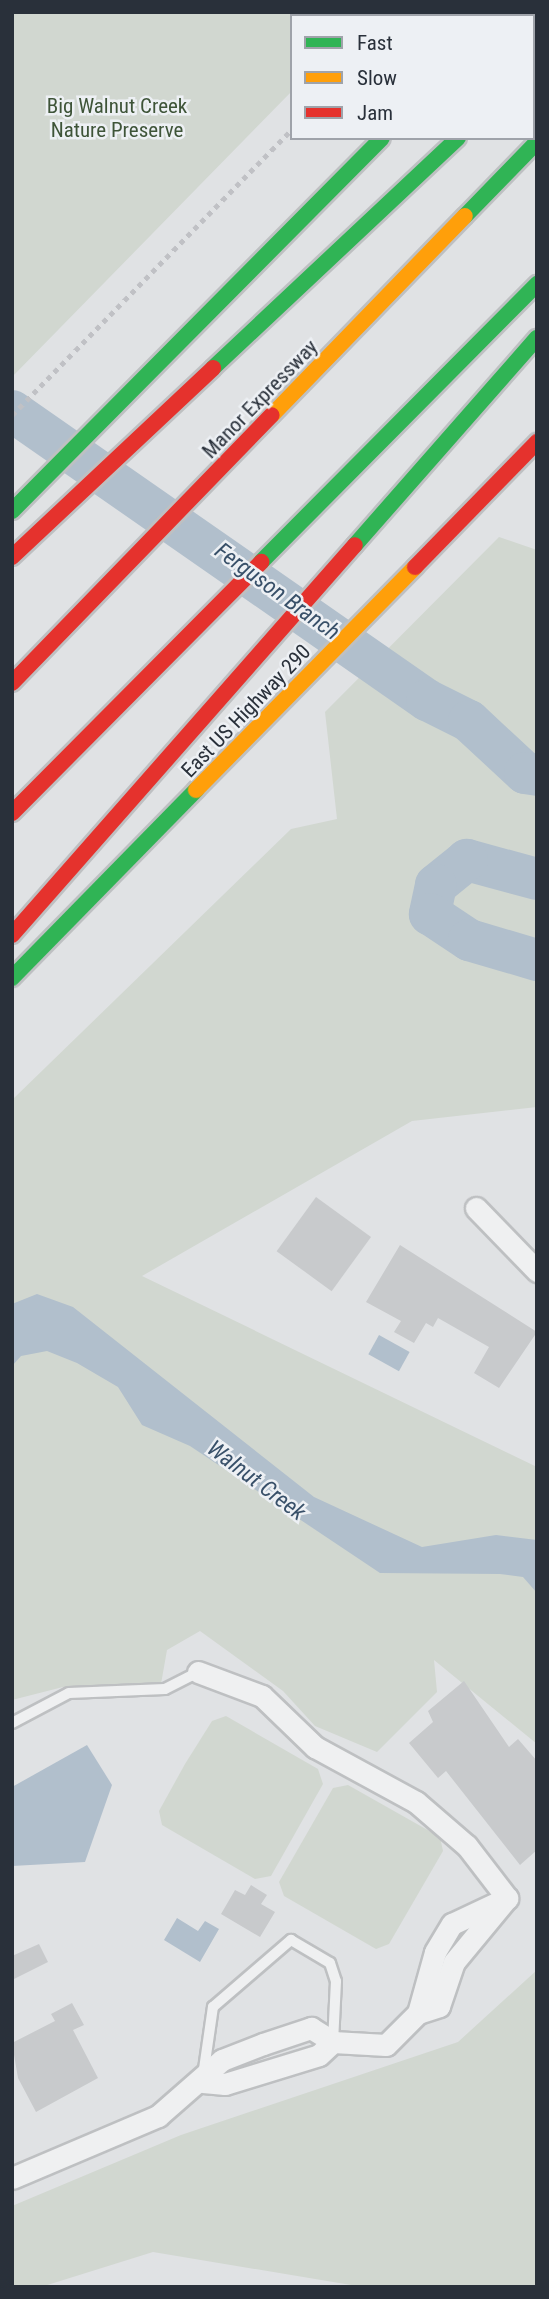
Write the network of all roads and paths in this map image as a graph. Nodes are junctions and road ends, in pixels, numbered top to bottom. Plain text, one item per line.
1 (290, 131) edge
2 (380, 140) edge
3 (456, 140) edge
4 (537, 142) edge
5 (537, 284) edge
6 (537, 338) edge
7 (12, 415) edge
8 (537, 442) edge
9 (12, 511) edge
10 (12, 556) edge
11 (12, 683) edge
12 (12, 813) edge
13 (12, 935) edge
14 (12, 978) edge
15 (476, 1208) dead end
16 (537, 1271) edge
17 (198, 1672) joint
18 (12, 1723) edge
19 (333, 2042) junction
20 (203, 2082) junction
21 (12, 2178) edge

1 - 7 path
2 - 9 main road
3 - 10 main road
4 - 11 main road, Manor Expressway
5 - 12 main road
6 - 13 main road
8 - 14 main road, East US Highway 290
15 - 16 street
17 - 18 lane
17 - 19 street
19 - 20 street
19 - 20 lane
20 - 21 street

